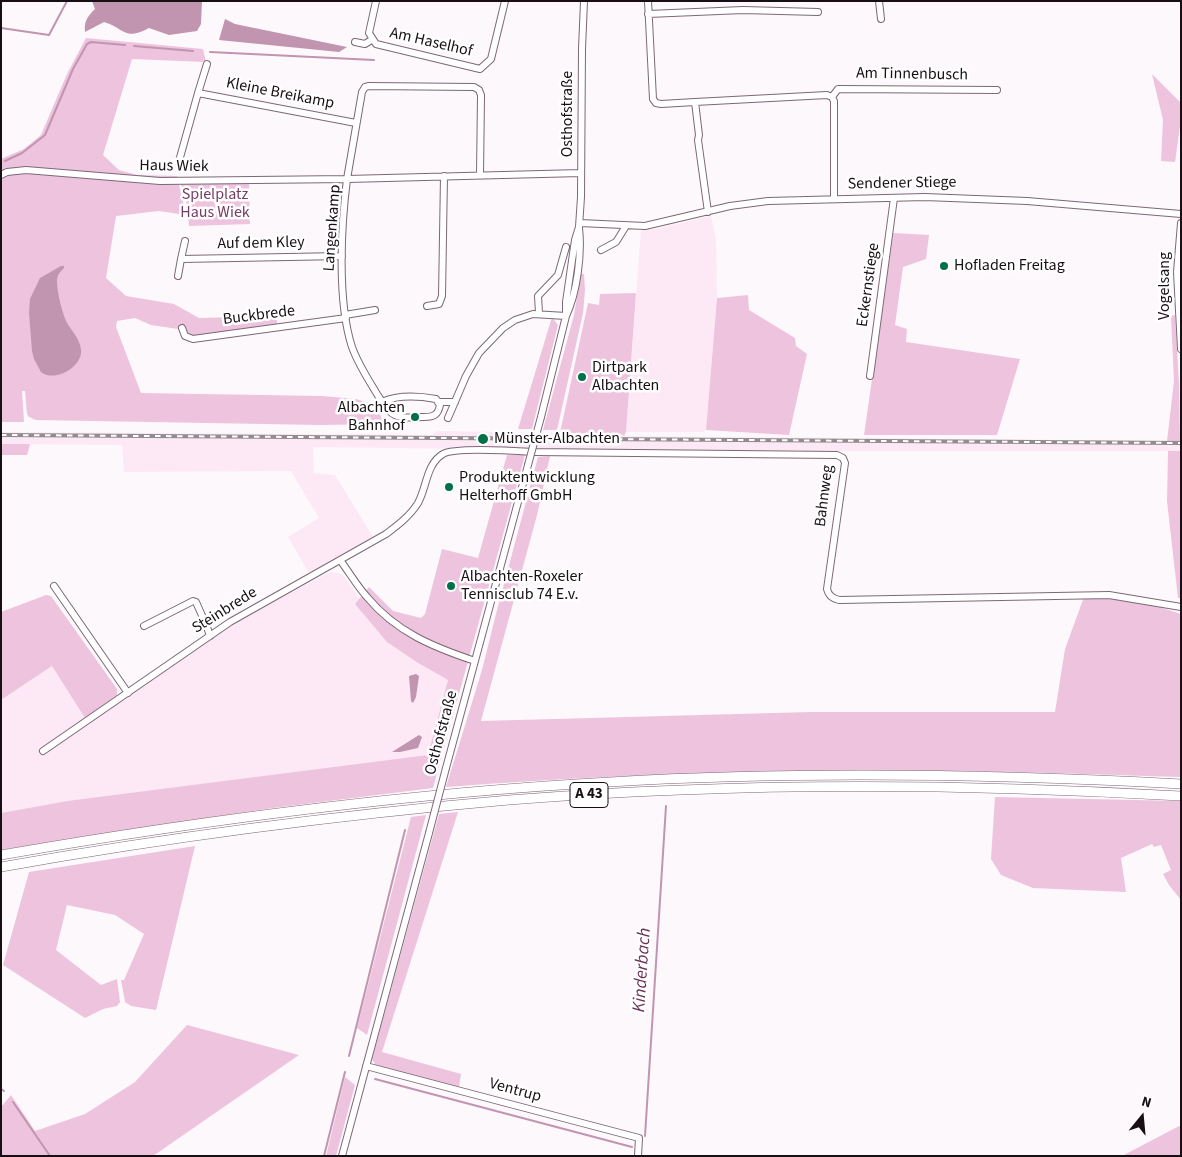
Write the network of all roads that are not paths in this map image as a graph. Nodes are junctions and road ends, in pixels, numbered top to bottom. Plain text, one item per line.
1 (376, 1) edge
2 (505, 1) edge
3 (584, 1) edge
4 (648, 1) edge
5 (879, 1) edge
6 (818, 12) dead end
7 (648, 14) junction
8 (881, 19) dead end
9 (373, 38) junction
10 (355, 42) dead end
11 (206, 64) dead end
12 (997, 90) dead end
13 (198, 93) junction
14 (832, 96) junction
15 (695, 102) junction
16 (356, 123) junction
17 (179, 161) dead end
18 (581, 173) junction
19 (1, 175) edge
20 (480, 175) junction
21 (444, 176) junction
22 (348, 179) junction
23 (894, 198) junction
24 (834, 199) junction
25 (708, 212) junction
26 (1181, 214) edge
27 (1181, 223) edge
28 (580, 225) junction
29 (626, 226) junction
30 (185, 241) dead end
31 (566, 247) dead end
32 (601, 250) dead end
33 (342, 256) junction
34 (181, 259) junction
35 (178, 276) dead end
36 (427, 306) dead end
37 (375, 310) dead end
38 (539, 313) junction
39 (346, 316) junction
40 (566, 316) junction
41 (182, 328) dead end
42 (1181, 349) edge
43 (870, 376) dead end
44 (382, 402) junction
45 (438, 402) junction
46 (455, 402) junction
47 (448, 418) dead end
48 (434, 460) joint
49 (340, 560) junction
50 (54, 586) dead end
51 (1181, 607) edge
52 (144, 626) dead end
53 (210, 636) junction
54 (475, 661) junction
55 (128, 692) junction
56 (42, 751) dead end
57 (1181, 784) edge
58 (1181, 796) edge
59 (1, 855) edge
60 (1, 867) edge
61 (366, 1066) junction
62 (342, 1156) edge
63 (638, 1156) edge

1 - 9 street, Am Haselhof
2 - 9 street, Am Haselhof
3 - 18 street, Osthofstraße
4 - 7 street
5 - 8 street
6 - 7 street
7 - 15 street, Am Tinnenbusch
9 - 10 street, Am Haselhof
11 - 13 street, Kleine Breikamp
12 - 14 street, Am Tinnenbusch
13 - 16 street, Kleine Breikamp
13 - 17 street, Kleine Breikamp
14 - 15 street, Am Tinnenbusch
14 - 24 street
15 - 25 street
16 - 20 street
16 - 22 street
18 - 20 street, Langenkamp
18 - 28 street, Osthofstraße
19 - 22 street, Haus Wiek
20 - 21 street, Langenkamp
21 - 22 street, Langenkamp
21 - 36 street
22 - 33 street, Langenkamp
23 - 24 street, Sendener Stiege
23 - 26 street, Sendener Stiege
23 - 43 street, Eckernstiege
24 - 25 street, Sendener Stiege
25 - 29 street, Sendener Stiege
27 - 42 street, Vogelsang
28 - 29 street, Sendener Stiege
28 - 40 street, Osthofstraße
29 - 32 street
30 - 34 street
31 - 38 street
33 - 34 street, Auf dem Kley
33 - 39 street, Langenkamp
34 - 35 street
37 - 39 street
38 - 40 street
38 - 46 street
39 - 41 street, Buckbrede
39 - 44 street, Langenkamp
40 - 54 street, Osthofstraße, bridge
44 - 45 street
44 - 45 street, Langenkamp
45 - 46 street
46 - 47 street
48 - 49 street, Steinbrede
48 - 51 street, Bahnweg
49 - 53 street, Steinbrede
49 - 54 street
50 - 55 street
52 - 53 street
53 - 55 street, Steinbrede
54 - 61 street, Osthofstraße, bridge
55 - 56 street, Steinbrede
57 - 59 highway, A 43
58 - 60 highway, A 43
61 - 62 street, Osthofstraße
61 - 63 street, Ventrup

